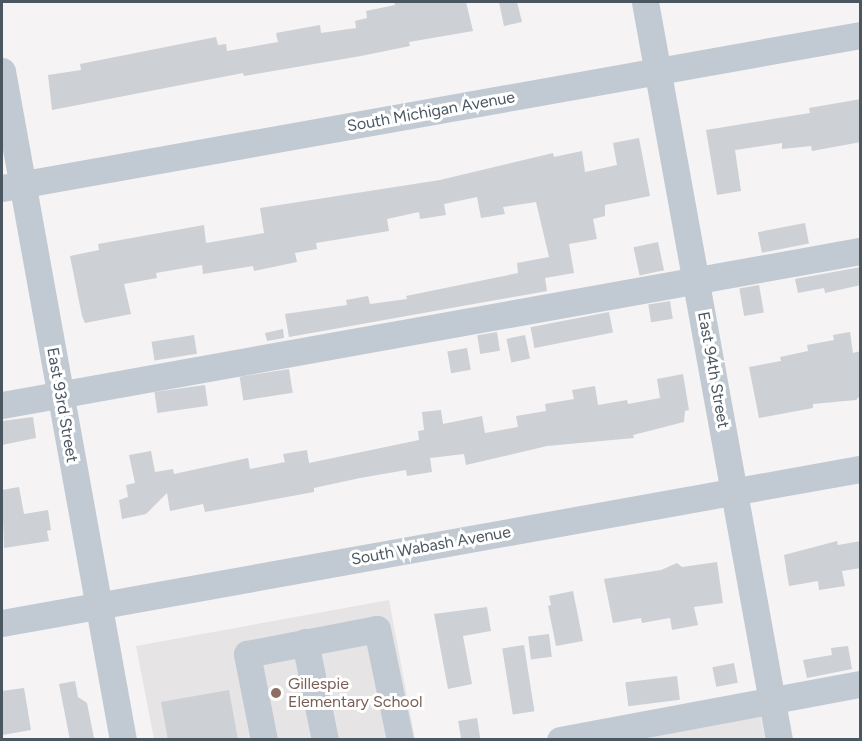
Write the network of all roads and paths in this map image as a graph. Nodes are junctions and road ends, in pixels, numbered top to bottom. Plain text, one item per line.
1 (645, 2) edge
2 (861, 35) edge
3 (2, 71) edge
4 (658, 71) junction
5 (12, 186) edge
6 (861, 251) edge
7 (696, 280) junction
8 (60, 395) junction
9 (2, 405) edge
10 (861, 469) edge
11 (735, 492) junction
12 (98, 606) junction
13 (2, 623) edge
14 (305, 642) junction
15 (861, 684) edge
16 (772, 700) junction
17 (123, 740) edge
18 (264, 740) edge
19 (325, 740) edge
20 (400, 740) edge
21 (560, 740) edge
22 (780, 740) edge

1 - 4 street, East 94th Street
2 - 4 street, South Michigan Avenue
3 - 5 street, East 93rd Street
4 - 5 street, South Michigan Avenue
4 - 7 street, East 94th Street
5 - 8 street, East 93rd Street
6 - 7 street
7 - 8 street
7 - 11 street, East 94th Street
8 - 9 street
8 - 12 street, East 93rd Street
10 - 11 street, South Wabash Avenue
11 - 12 street, South Wabash Avenue
11 - 16 street, East 94th Street
12 - 13 street, South Wabash Avenue
12 - 17 street, East 93rd Street
14 - 18 street
14 - 19 street
14 - 20 street
15 - 16 street
16 - 21 street
16 - 22 street, East 94th Street

